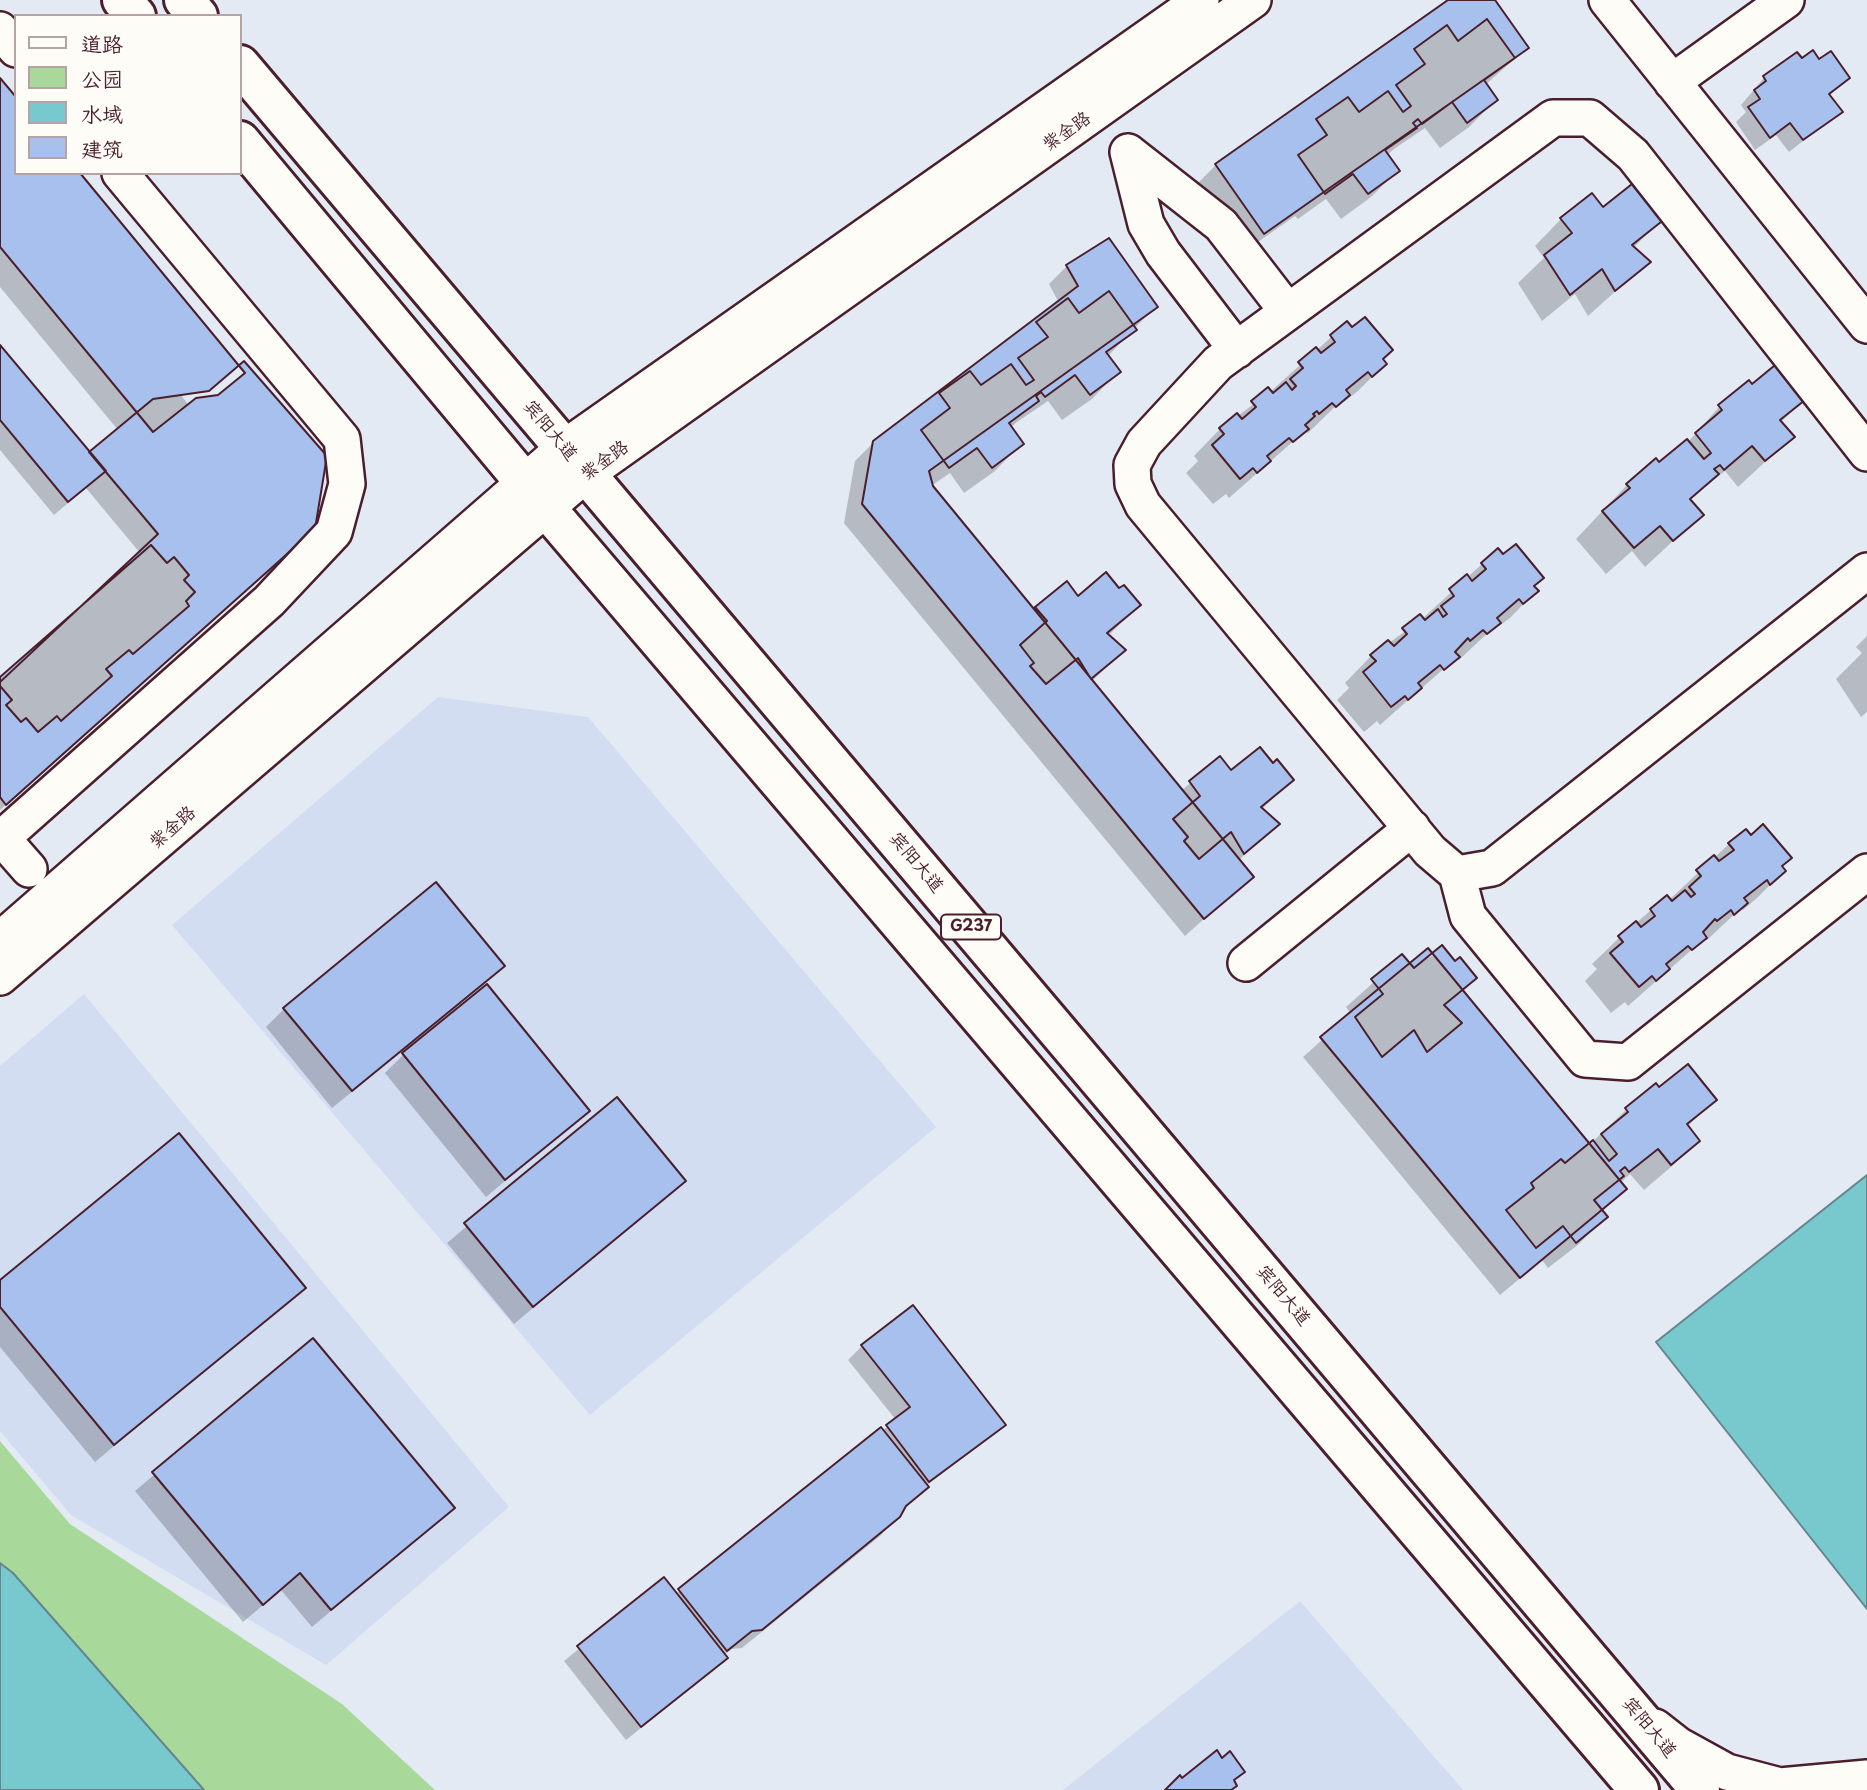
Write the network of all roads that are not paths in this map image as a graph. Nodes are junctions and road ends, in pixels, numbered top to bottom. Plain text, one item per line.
1 (122, 0) edge
2 (184, 0) edge
3 (1201, 0) edge
4 (1254, 0) edge
5 (1607, 0) edge
6 (1786, 0) edge
7 (133, 14) edge
8 (196, 14) edge
9 (0, 30) edge
10 (14, 47) edge
11 (242, 67) edge
12 (1672, 82) junction
13 (242, 143) edge
14 (122, 175) edge
15 (1288, 312) junction
16 (1867, 325) edge
17 (1237, 350) junction
18 (1867, 453) edge
19 (575, 461) junction
20 (535, 495) junction
21 (1867, 571) edge
22 (1412, 828) junction
23 (1, 837) edge
24 (29, 869) dead end
25 (1867, 872) edge
26 (1457, 874) junction
27 (0, 940) edge
28 (1246, 963) dead end
29 (0, 977) edge
30 (1636, 1712) junction
31 (1596, 1737) junction
32 (1867, 1778) edge
33 (1621, 1790) edge
34 (1639, 1790) edge
35 (1700, 1790) edge

1 - 7 highway
2 - 8 highway
3 - 19 street, 紫金路
4 - 19 street, 紫金路
5 - 12 street
6 - 12 street
9 - 10 street
11 - 19 highway, 宾阳大道 / G237
12 - 16 street
13 - 20 highway, G237
14 - 23 street
15 - 17 street
15 - 17 street
15 - 18 street
17 - 22 street
19 - 20 street, 紫金路
19 - 30 highway, 宾阳大道 / G237
20 - 27 street, 紫金路
20 - 29 street, 紫金路
20 - 31 highway, G237
21 - 26 street
22 - 26 street
22 - 28 street
23 - 24 street
25 - 26 street
30 - 32 street
30 - 35 highway, 宾阳大道 / G237
31 - 33 street
31 - 34 highway, G237

